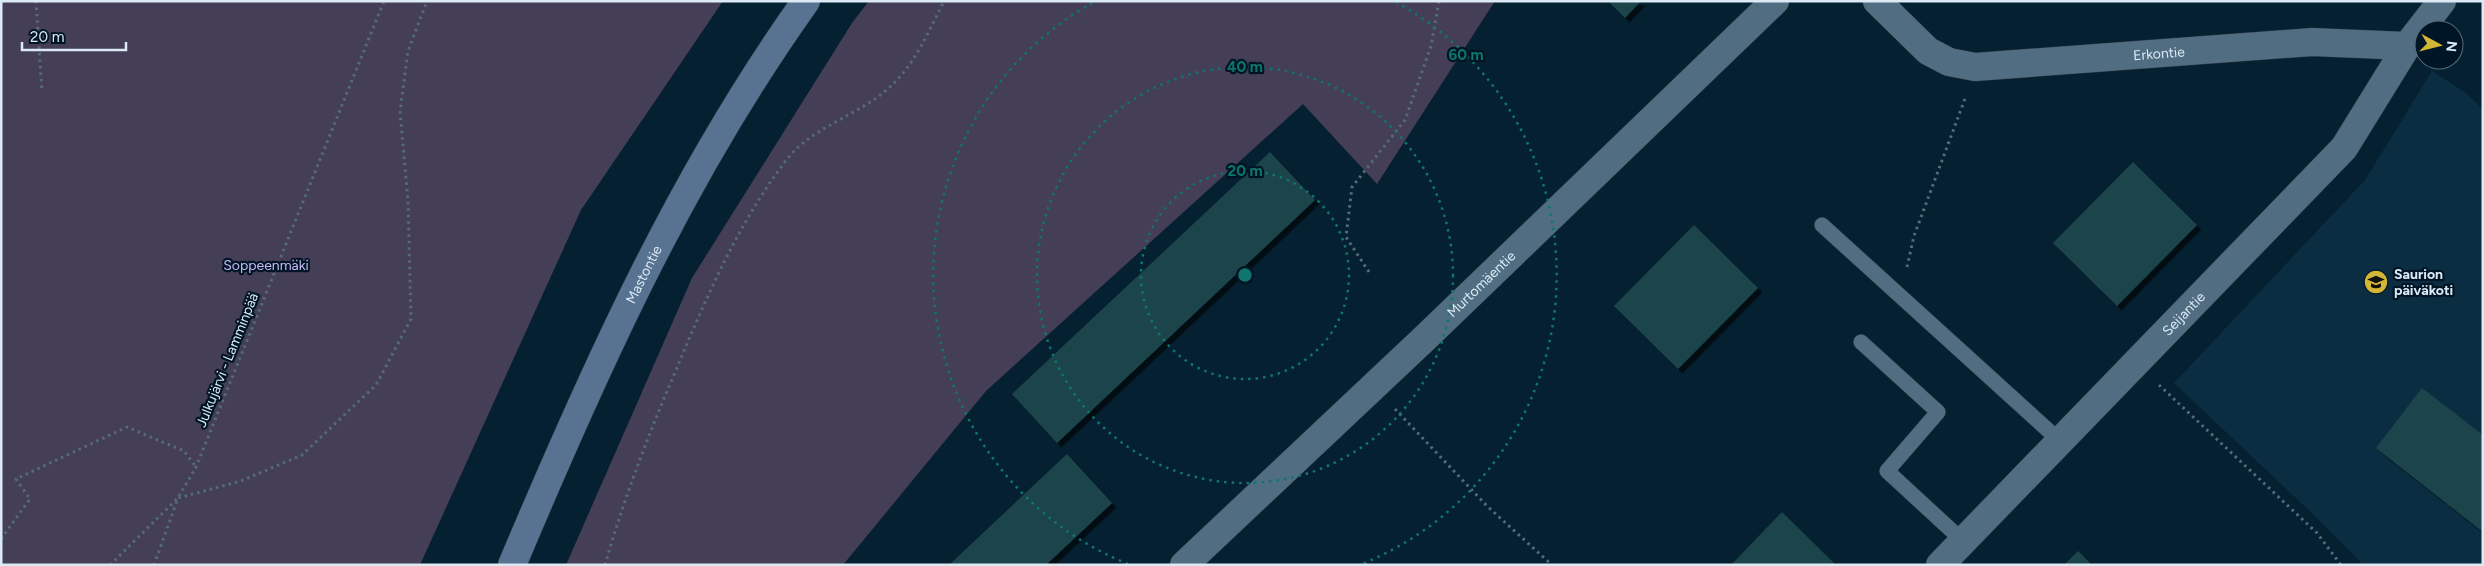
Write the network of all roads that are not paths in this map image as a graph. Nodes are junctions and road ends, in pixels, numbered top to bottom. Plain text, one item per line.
1 (806, 1) edge
2 (1775, 1) edge
3 (1877, 1) edge
4 (2442, 1) edge
5 (2408, 46) junction
6 (1822, 225) dead end
7 (1861, 342) dead end
8 (2060, 441) junction
9 (1962, 541) junction
10 (512, 565) edge
11 (1184, 565) edge
12 (1940, 565) edge

1 - 10 main road, Mastontie
2 - 11 street, Murtomäentie
3 - 5 street, Erkontie
4 - 5 street
5 - 8 street, Seijantie
6 - 8 lane
7 - 9 lane
8 - 9 street, Seijantie
9 - 12 street, Seijantie

